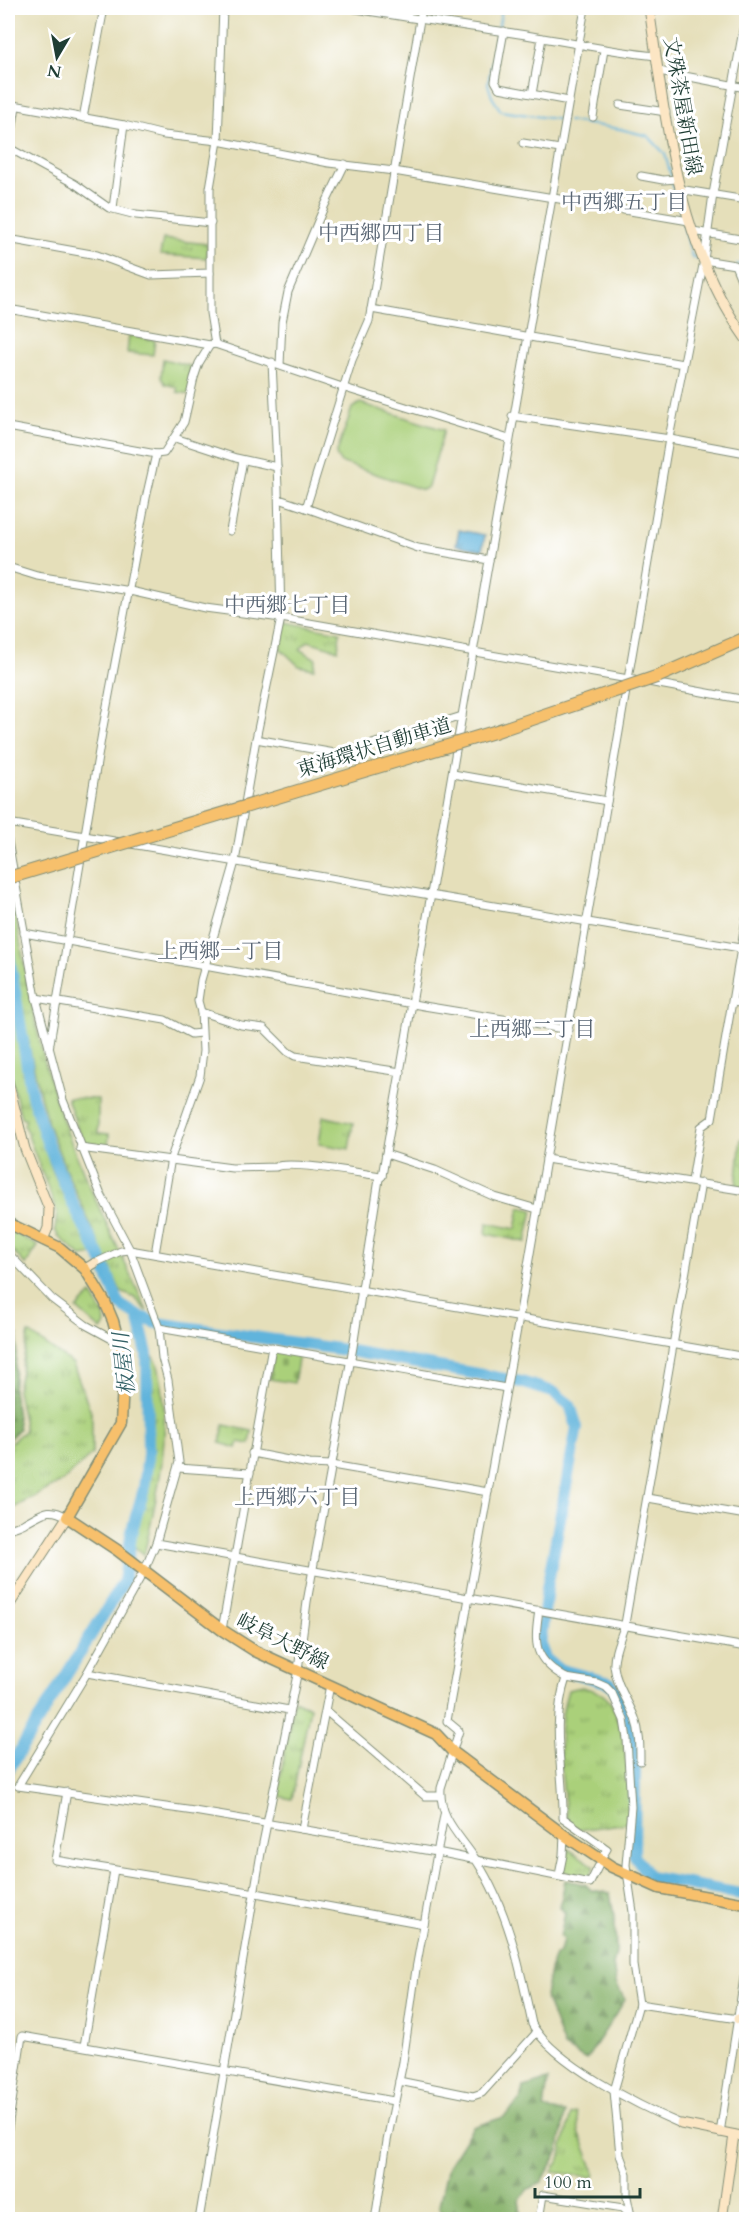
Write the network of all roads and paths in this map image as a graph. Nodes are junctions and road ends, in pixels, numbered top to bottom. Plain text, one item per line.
1 (104, 8) edge
2 (223, 8) edge
3 (350, 8) edge
4 (422, 8) edge
5 (585, 8) edge
6 (649, 8) edge
7 (747, 14) edge
8 (420, 20) junction
9 (504, 32) junction
10 (542, 38) junction
11 (579, 45) junction
12 (604, 50) junction
13 (656, 56) junction
14 (659, 71) junction
15 (733, 86) junction
16 (747, 88) edge
17 (532, 94) junction
18 (569, 101) junction
19 (8, 104) edge
20 (620, 105) dead end
21 (16, 106) junction
22 (666, 112) junction
23 (593, 117) dead end
24 (83, 118) junction
25 (124, 124) junction
26 (218, 141) junction
27 (523, 143) dead end
28 (9, 148) junction
29 (560, 149) junction
30 (8, 158) edge
31 (345, 164) junction
32 (394, 171) junction
33 (641, 176) dead end
34 (678, 184) junction
35 (713, 194) junction
36 (550, 199) junction
37 (747, 200) edge
38 (113, 208) junction
39 (688, 221) junction
40 (211, 223) junction
41 (693, 231) junction
42 (707, 233) junction
43 (8, 239) edge
44 (747, 240) edge
45 (704, 260) junction
46 (210, 273) junction
47 (747, 292) edge
48 (8, 309) edge
49 (372, 309) junction
50 (528, 337) junction
51 (747, 339) edge
52 (212, 344) junction
53 (276, 364) junction
54 (683, 364) junction
55 (345, 388) junction
56 (513, 416) junction
57 (8, 427) edge
58 (175, 438) junction
59 (509, 439) junction
60 (670, 439) junction
61 (747, 453) edge
62 (156, 454) junction
63 (243, 460) junction
64 (277, 466) junction
65 (279, 499) junction
66 (306, 508) junction
67 (230, 531) dead end
68 (489, 560) junction
69 (8, 567) edge
70 (130, 591) junction
71 (281, 618) junction
72 (747, 638) edge
73 (472, 652) junction
74 (629, 679) junction
75 (747, 700) edge
76 (462, 716) junction
77 (256, 739) junction
78 (453, 774) junction
79 (607, 801) junction
80 (8, 823) edge
81 (84, 836) junction
82 (8, 841) edge
83 (235, 862) junction
84 (8, 878) edge
85 (429, 896) junction
86 (747, 919) edge
87 (588, 922) junction
88 (24, 933) junction
89 (68, 940) junction
90 (744, 948) edge
91 (206, 966) junction
92 (36, 999) junction
93 (733, 1002) junction
94 (58, 1003) junction
95 (412, 1003) junction
96 (747, 1004) edge
97 (201, 1012) junction
98 (569, 1030) junction
99 (201, 1033) junction
100 (49, 1051) junction
101 (401, 1072) junction
102 (8, 1081) edge
103 (80, 1148) junction
104 (386, 1154) junction
105 (171, 1158) junction
106 (546, 1159) junction
107 (382, 1176) junction
108 (692, 1180) junction
109 (701, 1183) junction
110 (747, 1191) edge
111 (537, 1209) junction
112 (8, 1223) edge
113 (42, 1240) junction
114 (130, 1250) junction
115 (8, 1253) edge
116 (155, 1254) junction
117 (95, 1263) joint
118 (85, 1269) junction
119 (362, 1291) junction
120 (519, 1318) junction
121 (159, 1328) junction
122 (119, 1343) junction
123 (674, 1344) junction
124 (272, 1347) junction
125 (747, 1357) edge
126 (350, 1360) junction
127 (506, 1386) junction
128 (252, 1453) junction
129 (332, 1465) junction
130 (178, 1468) junction
131 (250, 1473) junction
132 (488, 1492) junction
133 (648, 1498) junction
134 (747, 1515) edge
135 (67, 1517) junction
136 (8, 1529) edge
137 (156, 1543) junction
138 (235, 1557) junction
139 (142, 1569) junction
140 (313, 1571) junction
141 (469, 1598) junction
142 (8, 1607) edge
143 (539, 1610) junction
144 (625, 1624) junction
145 (222, 1630) junction
146 (747, 1647) edge
147 (298, 1670) junction
148 (87, 1673) junction
149 (566, 1678) junction
150 (330, 1685) junction
151 (289, 1710) junction
152 (326, 1711) junction
153 (453, 1752) junction
154 (640, 1761) dead end
155 (67, 1792) junction
156 (440, 1796) junction
157 (444, 1815) junction
158 (268, 1824) junction
159 (302, 1829) junction
160 (564, 1835) junction
161 (437, 1852) junction
162 (604, 1854) dead end
163 (475, 1858) junction
164 (598, 1867) dead end
165 (114, 1870) junction
166 (559, 1875) junction
167 (627, 1875) junction
168 (256, 1893) junction
169 (747, 1904) edge
170 (424, 1924) junction
171 (747, 1965) edge
172 (639, 2004) junction
173 (742, 2020) edge
174 (537, 2032) junction
175 (84, 2046) junction
176 (223, 2069) junction
177 (399, 2081) junction
178 (614, 2091) junction
179 (394, 2101) junction
180 (681, 2124) joint
181 (8, 2128) edge
182 (720, 2133) junction
183 (734, 2135) junction
184 (747, 2137) edge
185 (632, 2218) edge
186 (199, 2220) edge
187 (375, 2220) edge
188 (539, 2220) edge
189 (722, 2220) edge

1 - 24 street
2 - 26 street
3 - 8 street
4 - 8 street
5 - 11 street
6 - 13 main road, 文殊茶屋新田線
7 - 15 street
8 - 9 street
8 - 32 street
9 - 10 street
9 - 17 street
10 - 11 street
10 - 17 street
11 - 12 street
11 - 18 street
12 - 13 street
12 - 23 street
13 - 14 main road, 文殊茶屋新田線
14 - 15 street
14 - 22 main road, 文殊茶屋新田線
15 - 16 street
15 - 35 street
17 - 18 street
18 - 29 street
19 - 21 street
20 - 22 street
21 - 24 street
21 - 28 street
22 - 34 main road, 文殊茶屋新田線
24 - 25 street
25 - 26 street
25 - 38 street
26 - 31 street
26 - 40 street
27 - 29 street
28 - 30 street
28 - 38 street
29 - 36 street
31 - 32 street
31 - 53 street
32 - 36 street
32 - 49 street
33 - 34 street
34 - 35 street
34 - 39 main road, 文殊茶屋新田線
35 - 37 street
35 - 42 street
36 - 39 street
36 - 50 street
38 - 40 street
39 - 41 main road, 文殊茶屋新田線
40 - 46 street
41 - 42 street
41 - 45 main road, 文殊茶屋新田線
42 - 44 street
42 - 45 street
43 - 46 street
45 - 47 street
45 - 51 main road, 文殊茶屋新田線
45 - 54 street
46 - 52 street
48 - 52 street
49 - 50 street
49 - 55 street
50 - 54 street
50 - 56 street
52 - 53 street
52 - 58 street
53 - 55 street
53 - 64 street
54 - 60 street
55 - 59 street
55 - 66 street
56 - 59 street
56 - 60 street
57 - 62 street
58 - 62 street
58 - 63 street
59 - 68 street
60 - 61 street
60 - 74 street
62 - 70 street
63 - 64 street
63 - 67 street
64 - 65 street
65 - 66 street
65 - 71 street
66 - 68 street
68 - 73 street
69 - 70 street
70 - 71 street
70 - 81 street
71 - 73 street
71 - 77 street
72 - 84 highway, 東海環状自動車道, bridge
73 - 74 street
73 - 76 street
74 - 75 street
74 - 79 street
76 - 77 street
76 - 78 street
77 - 83 street
78 - 79 street
78 - 85 street
79 - 87 street
80 - 81 street
81 - 83 street
81 - 89 street
82 - 88 street
83 - 85 street
83 - 91 street
85 - 87 street
85 - 95 street
86 - 90 street
87 - 90 street
87 - 98 street
88 - 89 street
88 - 92 street
89 - 91 street
89 - 94 street
90 - 93 street
91 - 95 street
91 - 97 street
92 - 94 street
92 - 100 street
93 - 96 street
93 - 108 street
94 - 99 street
94 - 100 street
95 - 98 street
95 - 101 street
97 - 99 street
97 - 101 street
98 - 106 street
99 - 105 street
100 - 103 street
101 - 104 street
102 - 113 main road
103 - 105 street
103 - 114 street
104 - 107 street
104 - 111 street
105 - 107 street
105 - 116 street
106 - 108 street
106 - 111 street
107 - 119 street
108 - 109 street
109 - 110 street
109 - 123 street
111 - 120 street
112 - 113 main road
113 - 118 main road
114 - 116 street
114 - 117 street
114 - 121 street
115 - 122 street
116 - 119 street
117 - 118 main road
118 - 122 main road
119 - 120 street
119 - 126 street
120 - 123 street
120 - 127 street
121 - 124 street
121 - 130 street
122 - 135 main road
123 - 125 street
123 - 133 street
124 - 126 street
124 - 128 street
126 - 127 street
126 - 129 street
127 - 132 street
128 - 129 street
128 - 131 street
129 - 132 street
129 - 140 street
130 - 131 street
130 - 137 street
131 - 138 street
132 - 141 street
133 - 134 street
133 - 144 street
135 - 136 street
135 - 139 main road, 岐阜大野線
135 - 142 main road
137 - 138 street
137 - 139 street
138 - 140 street
138 - 145 street
139 - 145 main road, 岐阜大野線
139 - 148 street
140 - 141 street
140 - 147 street
141 - 143 street
141 - 153 street
143 - 144 street
143 - 149 street
144 - 146 street
144 - 154 street
145 - 147 main road, 岐阜大野線
147 - 150 main road, 岐阜大野線
147 - 151 street
148 - 151 street
148 - 155 street
149 - 162 street
149 - 167 street
150 - 152 street
150 - 153 main road, 岐阜大野線
151 - 158 street
152 - 156 street
152 - 159 street
153 - 156 street
153 - 160 main road, 岐阜大野線
155 - 158 street
155 - 165 street
156 - 157 street
157 - 161 street
157 - 163 street
158 - 159 street
158 - 168 street
159 - 161 street
160 - 166 street
160 - 167 main road, 岐阜大野線
161 - 163 street
161 - 170 street
163 - 166 street
163 - 174 street
164 - 166 street
165 - 168 street
165 - 175 street
167 - 169 main road, 岐阜大野線
167 - 172 street
168 - 170 street
168 - 176 street
170 - 177 street
171 - 173 street
172 - 173 street
172 - 178 street
173 - 182 street
174 - 177 street
174 - 178 street
175 - 176 street
175 - 181 street
176 - 179 street
176 - 186 street
177 - 179 street
178 - 180 street
178 - 185 street
179 - 187 street
180 - 182 main road
182 - 183 main road
183 - 184 main road
183 - 189 main road
185 - 188 street

